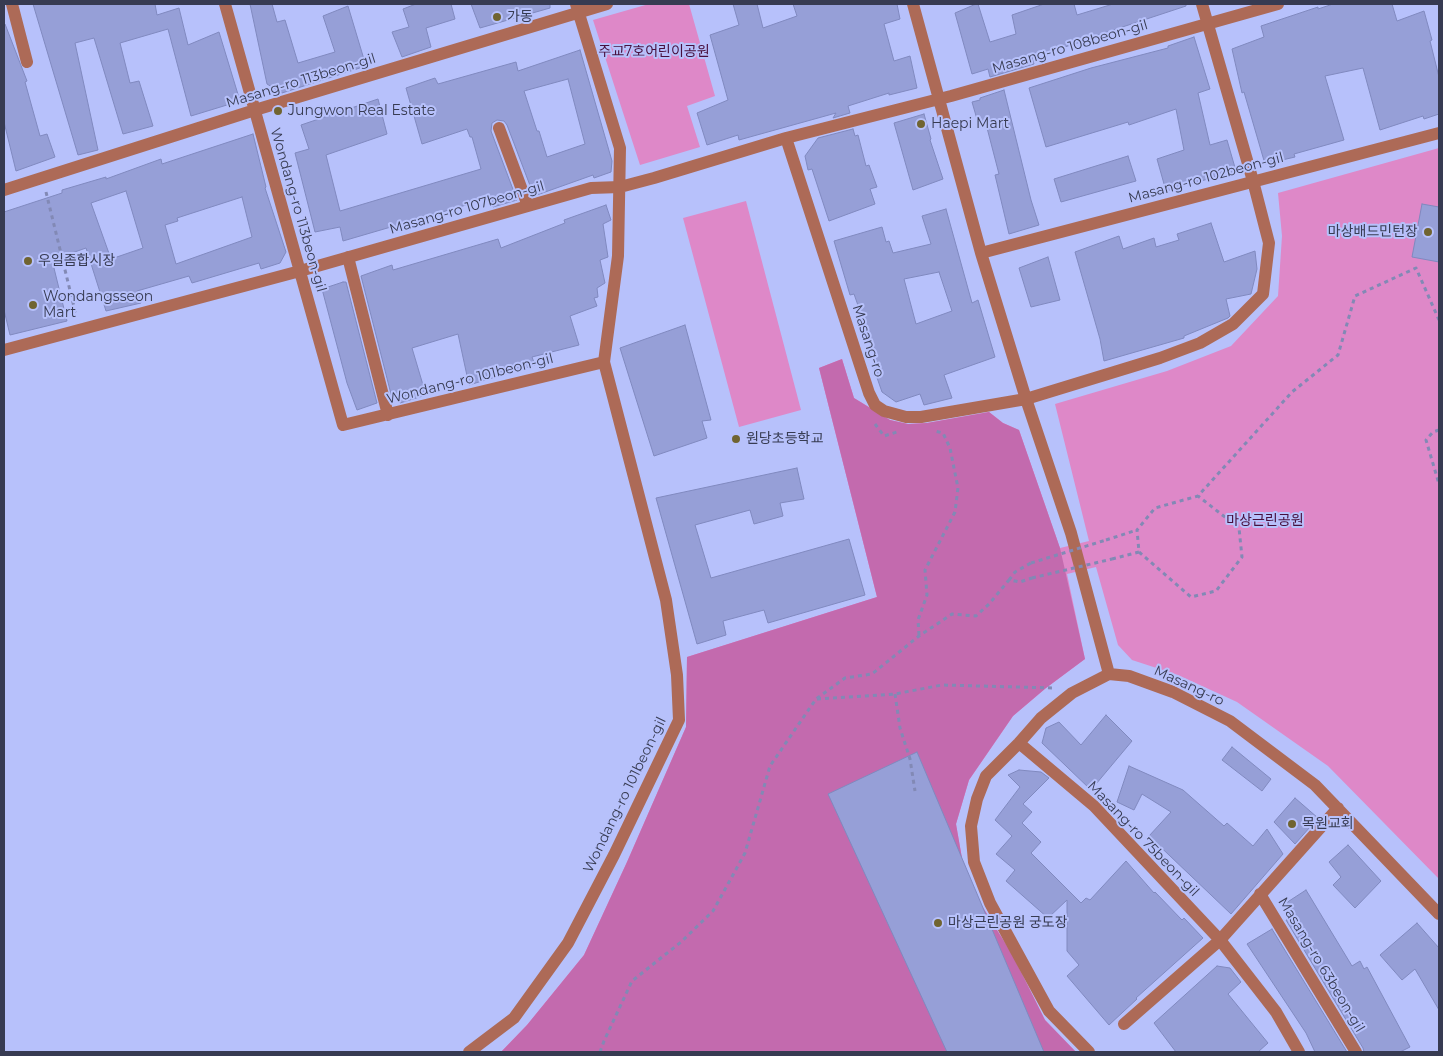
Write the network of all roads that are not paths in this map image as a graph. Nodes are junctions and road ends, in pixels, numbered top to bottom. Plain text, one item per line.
1 (12, 4) edge
2 (225, 4) edge
3 (607, 4) edge
4 (913, 4) edge
5 (1202, 4) edge
6 (1278, 4) edge
7 (577, 8) edge
8 (1208, 24) junction
9 (27, 62) dead end
10 (940, 98) junction
11 (255, 110) junction
12 (499, 128) dead end
13 (1439, 132) edge
14 (786, 138) junction
15 (1253, 182) junction
16 (620, 187) junction
17 (4, 190) edge
18 (528, 206) junction
19 (981, 253) junction
20 (348, 257) junction
21 (300, 271) junction
22 (4, 350) edge
23 (604, 362) junction
24 (1026, 398) junction
25 (388, 415) junction
26 (343, 425) joint
27 (1109, 674) junction
28 (1019, 743) junction
29 (1338, 808) junction
30 (1260, 894) junction
31 (1439, 914) edge
32 (1220, 940) junction
33 (1124, 1024) dead end
34 (469, 1052) edge
35 (1089, 1052) edge
36 (1299, 1052) edge
37 (1356, 1052) edge

1 - 9 street
2 - 11 street, Wondang-ro 113beon-gil
3 - 7 street, Masang-ro 113beon-gil
4 - 10 street
5 - 8 street
6 - 8 street, Masang-ro 108beon-gil
7 - 11 street, Masang-ro 113beon-gil
7 - 16 street, Wondang-ro 101beon-gil
8 - 10 street, Masang-ro 108beon-gil
8 - 15 street
10 - 14 street, Masang-ro 107beon-gil
10 - 19 street
11 - 17 street, Masang-ro 113beon-gil
11 - 21 street, Wondang-ro 113beon-gil
12 - 18 street
13 - 15 street, Masang-ro 102beon-gil
14 - 16 street, Masang-ro 107beon-gil
14 - 24 street, Masang-ro
15 - 19 street, Masang-ro 102beon-gil
15 - 24 street
16 - 18 street, Masang-ro 107beon-gil
16 - 23 street, Wondang-ro 101beon-gil
18 - 20 street, Masang-ro 107beon-gil
19 - 24 street
20 - 21 street, Masang-ro 107beon-gil
20 - 25 street
21 - 22 street, Masang-ro 107beon-gil
21 - 26 street, Wondang-ro 113beon-gil
23 - 25 street, Wondang-ro 101beon-gil
23 - 34 street, Wondang-ro 101beon-gil
24 - 27 street
25 - 26 street, Wondang-ro 101beon-gil
27 - 28 street
27 - 29 street, Masang-ro
28 - 32 street, Masang-ro 75beon-gil
28 - 35 street
29 - 30 street
29 - 31 street, Masang-ro
30 - 32 street
30 - 37 street, Masang-ro 63beon-gil
32 - 33 street
32 - 36 street

